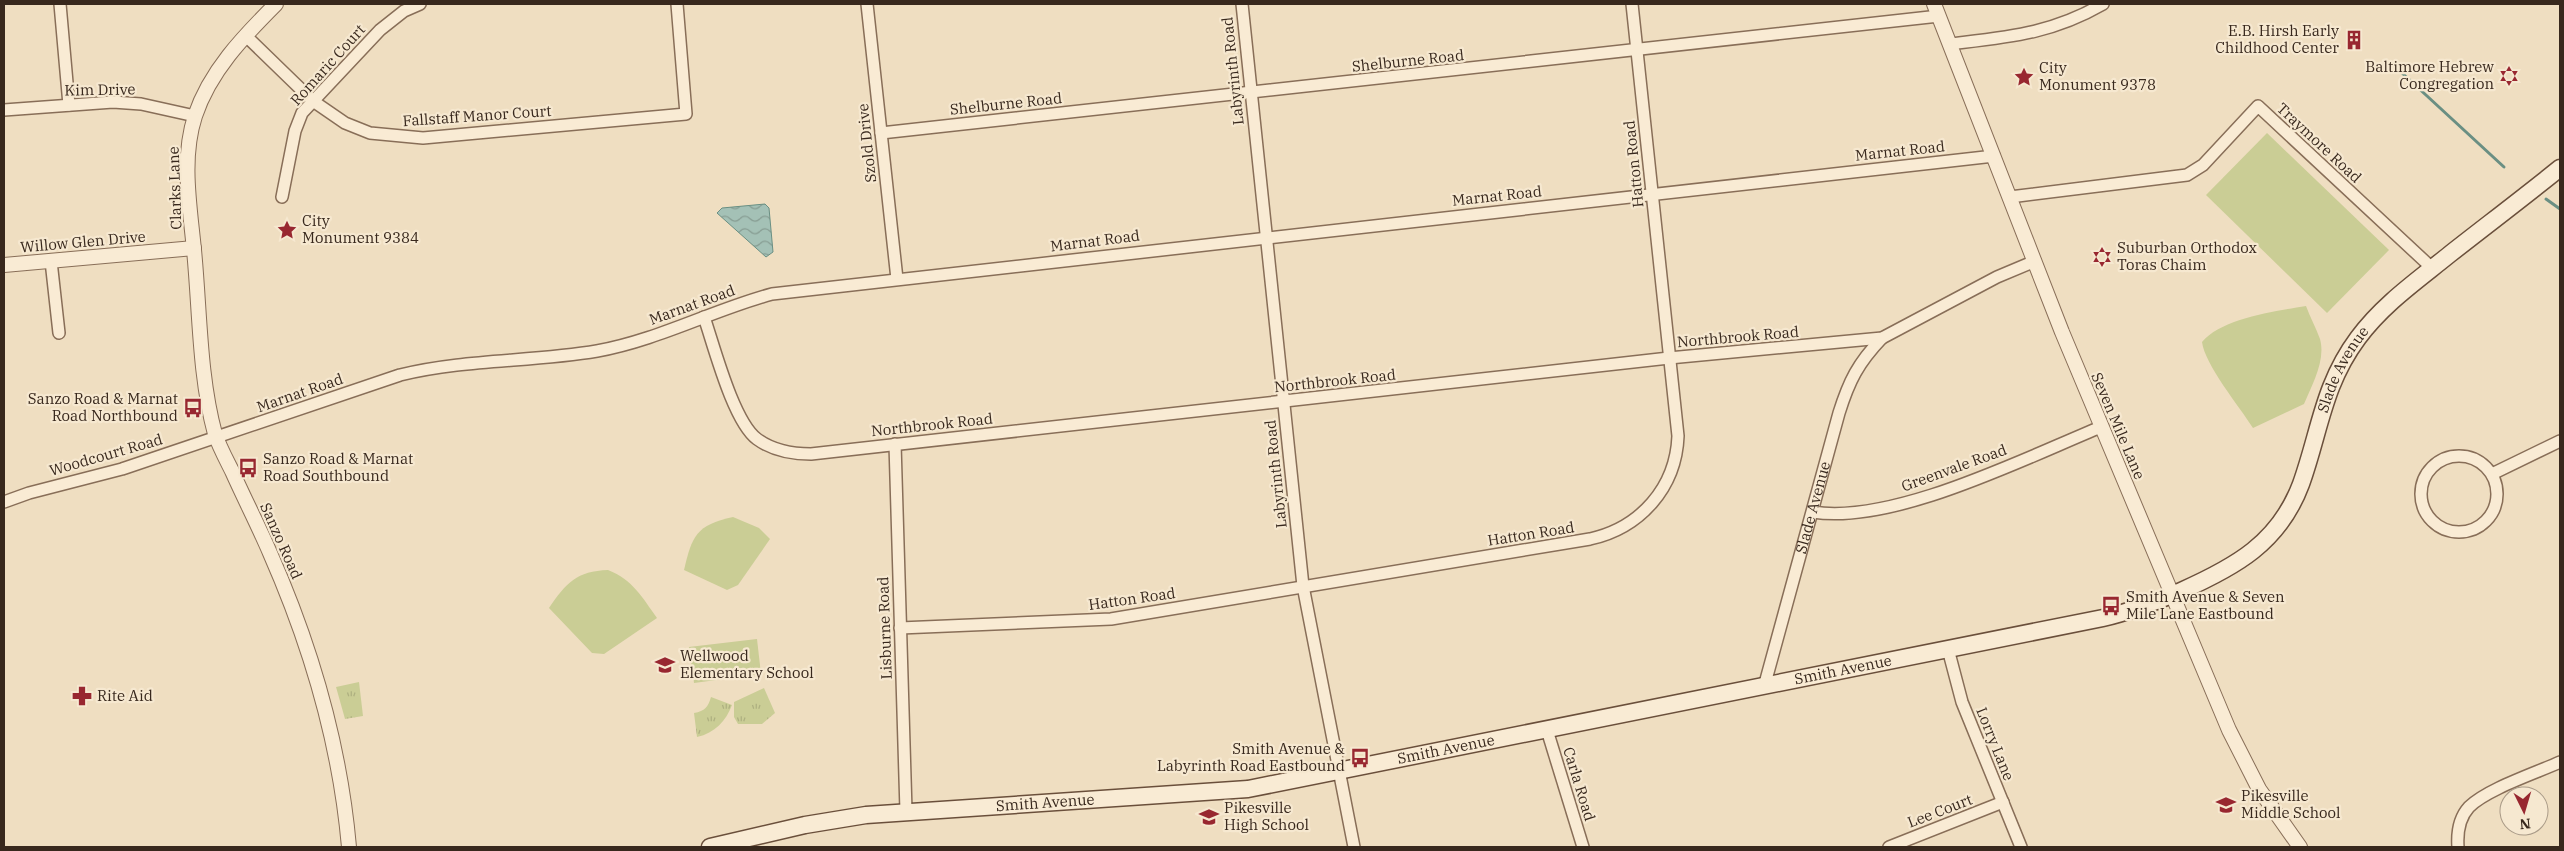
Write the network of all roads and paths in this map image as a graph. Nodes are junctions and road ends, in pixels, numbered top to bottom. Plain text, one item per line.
1 (60, 4) edge
2 (276, 4) edge
3 (420, 4) edge
4 (677, 4) edge
5 (867, 4) edge
6 (1242, 4) edge
7 (1632, 4) edge
8 (2103, 4) edge
9 (1936, 10) edge
10 (246, 36) junction
11 (1950, 44) junction
12 (1637, 50) junction
13 (1250, 93) junction
14 (313, 100) junction
15 (69, 105) junction
16 (4, 110) edge
17 (194, 116) junction
18 (881, 133) junction
19 (1994, 156) junction
20 (2560, 168) edge
21 (1652, 193) junction
22 (282, 196) dead end
23 (2010, 197) junction
24 (1265, 237) junction
25 (194, 248) junction
26 (51, 261) junction
27 (2035, 261) junction
28 (4, 265) edge
29 (2432, 268) junction
30 (897, 279) junction
31 (704, 317) junction
32 (58, 333) dead end
33 (1882, 338) junction
34 (1669, 358) junction
35 (1283, 402) junction
36 (2101, 427) junction
37 (216, 437) junction
38 (2560, 441) edge
39 (895, 444) junction
40 (2492, 474) junction
41 (4, 502) edge
42 (1813, 512) junction
43 (1303, 586) junction
44 (2171, 595) junction
45 (900, 628) junction
46 (1948, 649) junction
47 (1764, 687) junction
48 (1547, 730) junction
49 (2560, 762) edge
50 (1339, 773) junction
51 (2002, 802) junction
52 (906, 811) junction
53 (349, 847) edge
54 (710, 847) edge
55 (1354, 847) edge
56 (1583, 847) edge
57 (1889, 847) edge
58 (2021, 847) edge
59 (2300, 847) edge
60 (2458, 847) edge

1 - 15 street
2 - 10 street, Clarks Lane
3 - 14 street, Romaric Court
4 - 14 street, Fallstaff Manor Court
5 - 18 street, Szold Drive
6 - 13 street, Labyrinth Road
7 - 12 street, Hatton Road
8 - 11 street
9 - 11 street, Seven Mile Lane
9 - 12 street, Shelburne Road
10 - 14 street, Fallstaff Manor Court
10 - 17 street, Clarks Lane
11 - 19 street, Seven Mile Lane
12 - 13 street, Shelburne Road
12 - 21 street, Hatton Road
13 - 18 street, Shelburne Road
13 - 24 street, Labyrinth Road
14 - 22 street, Romaric Court
15 - 16 street, Kim Drive
15 - 17 street, Kim Drive
17 - 25 street, Clarks Lane
18 - 30 street, Szold Drive
19 - 21 street, Marnat Road
19 - 23 street, Seven Mile Lane
20 - 29 main road, Slade Avenue
21 - 24 street, Marnat Road
21 - 34 street, Hatton Road
23 - 27 street, Seven Mile Lane
23 - 29 street, Traymore Road
24 - 30 street, Marnat Road
24 - 35 street, Labyrinth Road
25 - 26 street, Willow Glen Drive
25 - 37 street, Sanzo Road
26 - 28 street, Willow Glen Drive
26 - 32 street
27 - 33 street, Northbrook Road
27 - 36 street, Seven Mile Lane
29 - 44 main road, Slade Avenue
30 - 31 street, Marnat Road
31 - 37 street, Marnat Road
31 - 39 street, Northbrook Road
33 - 34 street, Northbrook Road
33 - 42 street, Slade Avenue
34 - 35 street, Northbrook Road
34 - 43 street, Hatton Road
35 - 39 street, Northbrook Road
35 - 43 street, Labyrinth Road
36 - 42 street, Greenvale Road
36 - 44 street, Seven Mile Lane
37 - 41 street, Woodcourt Road
37 - 53 street, Sanzo Road
38 - 40 street
39 - 45 street, Lisburne Road
40 - 40 street
42 - 47 street, Slade Avenue
43 - 45 street, Hatton Road
43 - 50 street, Labyrinth Road
44 - 46 main road, Smith Avenue
44 - 59 street, Seven Mile Lane
45 - 52 street, Lisburne Road
46 - 47 main road, Smith Avenue
46 - 51 street, Lorry Lane
47 - 48 main road, Smith Avenue
48 - 50 main road, Smith Avenue
48 - 56 street, Carla Road
49 - 60 street
50 - 52 main road, Smith Avenue
50 - 55 street, Labyrinth Road
51 - 57 street, Lee Court
51 - 58 street, Lorry Lane
52 - 54 main road, Smith Avenue

